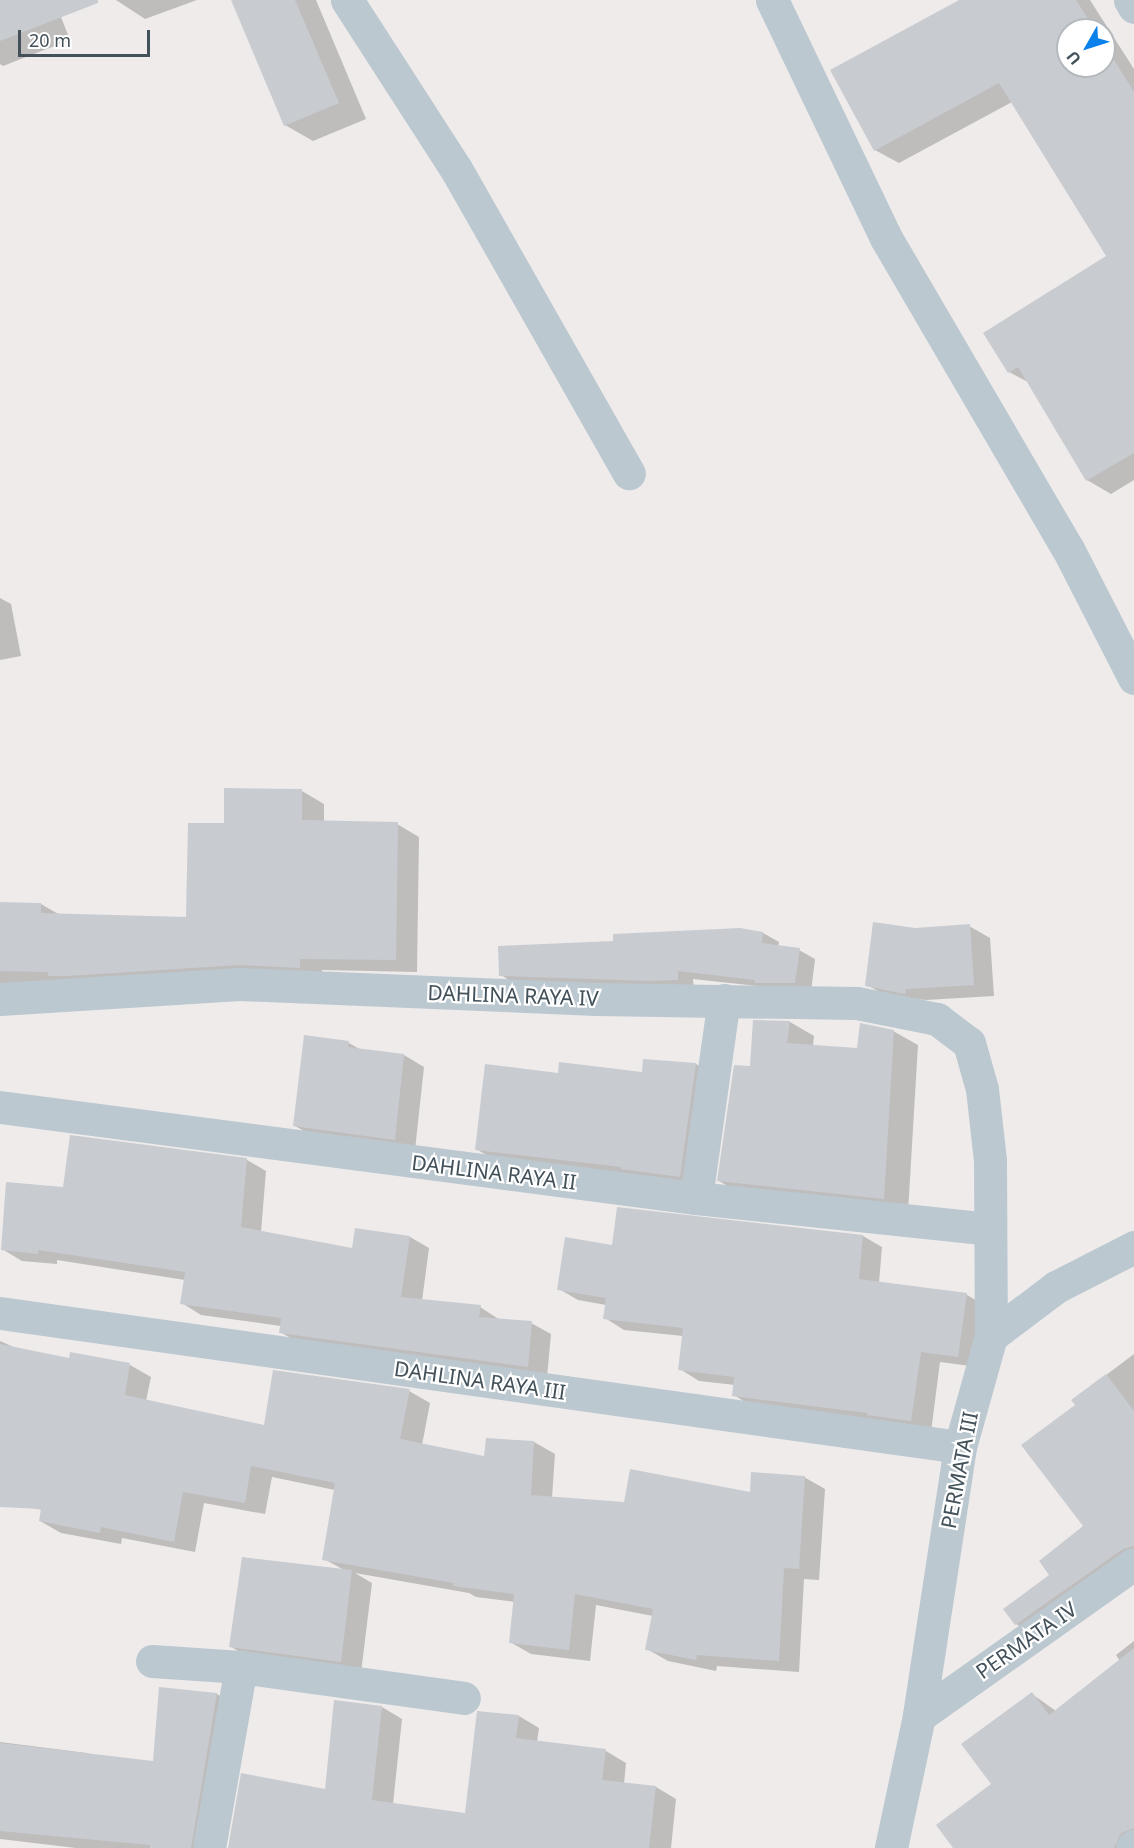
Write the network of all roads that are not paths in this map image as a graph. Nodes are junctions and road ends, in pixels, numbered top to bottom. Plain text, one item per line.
1 (347, 0) edge
2 (772, 0) edge
3 (1130, 0) edge
4 (1134, 7) edge
5 (629, 473) dead end
6 (1134, 678) edge
7 (0, 999) edge
8 (723, 1000) junction
9 (982, 1089) joint
10 (0, 1107) edge
11 (696, 1198) junction
12 (989, 1229) junction
13 (1134, 1246) edge
14 (0, 1313) edge
15 (991, 1336) junction
16 (960, 1447) junction
17 (1134, 1564) edge
18 (152, 1661) dead end
19 (241, 1666) junction
20 (464, 1698) dead end
21 (919, 1716) junction
22 (209, 1848) edge
23 (891, 1848) edge

1 - 5 street
2 - 6 street
3 - 4 street
7 - 8 street, DAHLINA RAYA IV
8 - 9 street, DAHLINA RAYA IV
8 - 11 street
9 - 12 street, PERMATA III
10 - 11 street, DAHLINA RAYA II
11 - 12 street, DAHLINA RAYA II
12 - 15 street, PERMATA III
13 - 15 street
14 - 16 street, DAHLINA RAYA III
15 - 16 street, PERMATA III
16 - 21 street, PERMATA III
17 - 21 street, PERMATA IV
18 - 19 street
19 - 20 street
19 - 22 street
21 - 23 street, PERMATA III

